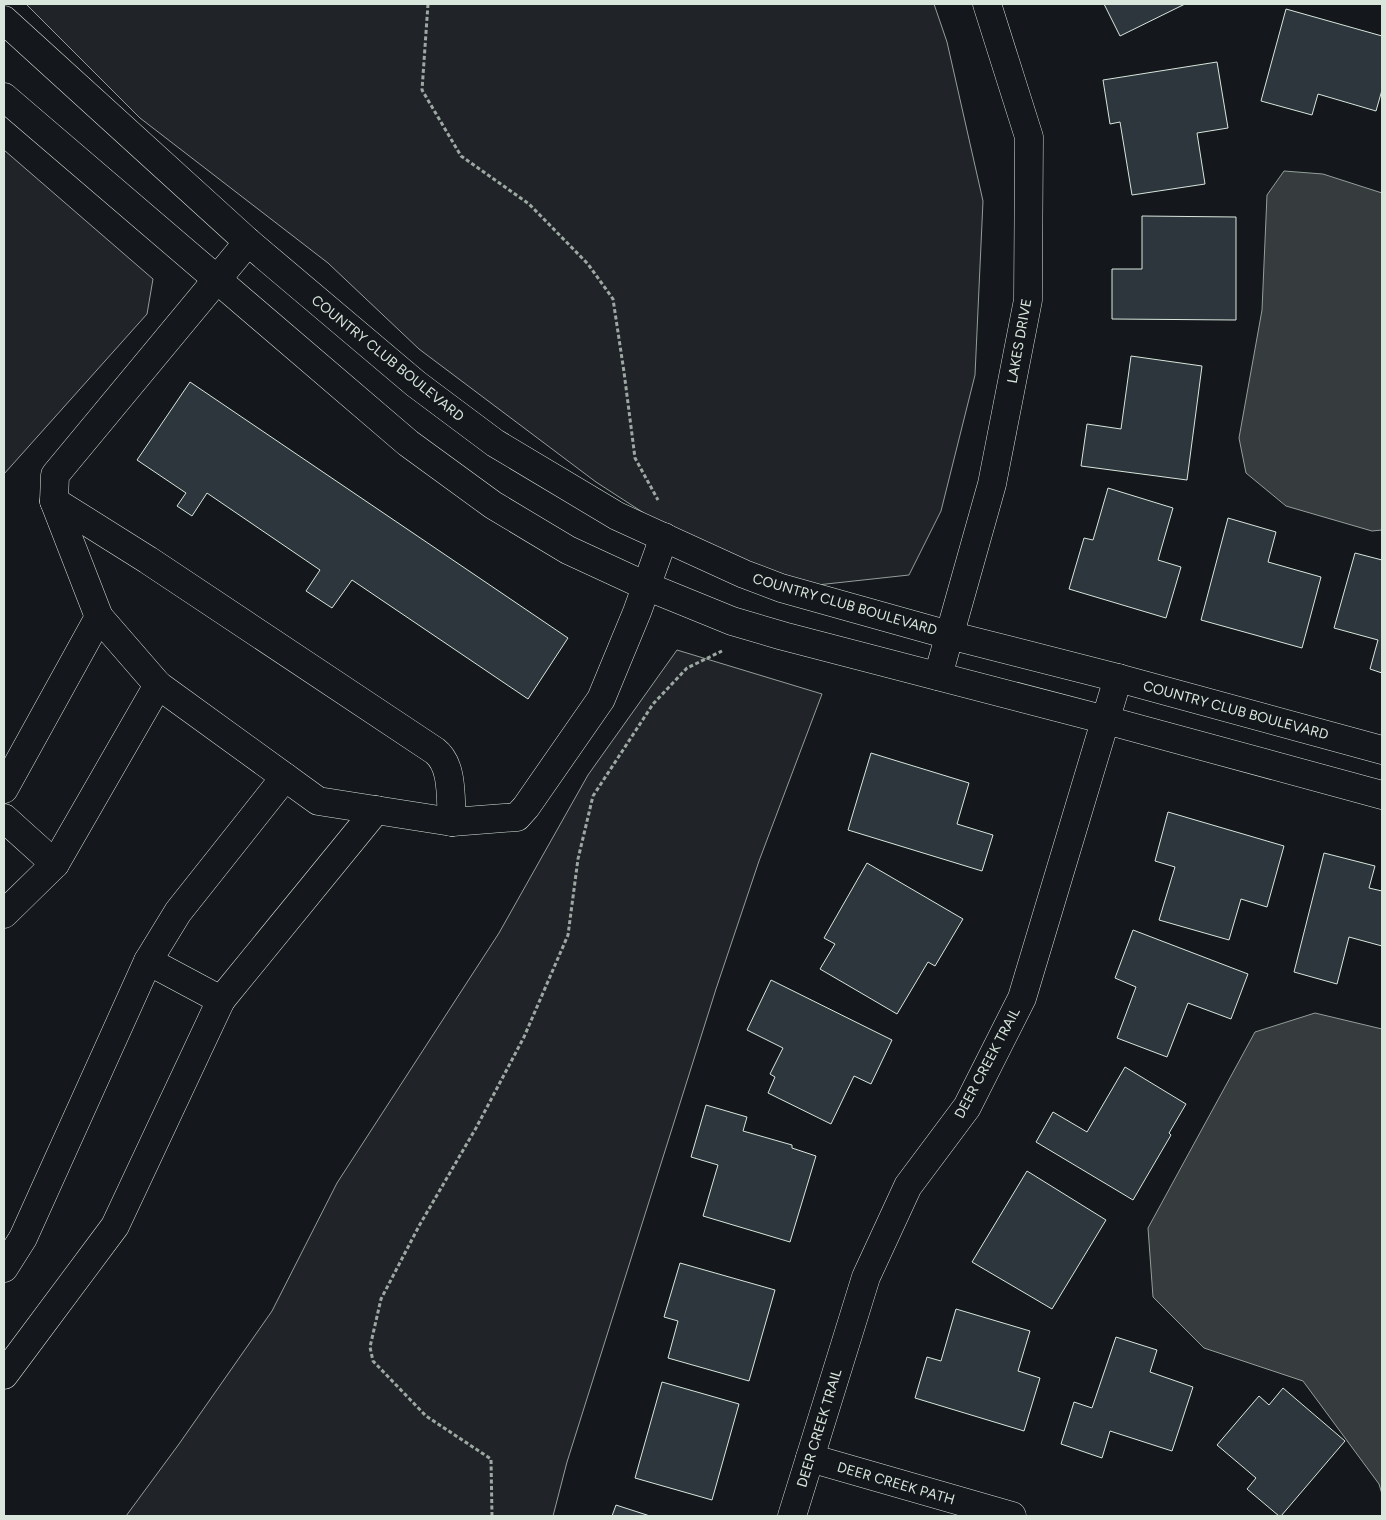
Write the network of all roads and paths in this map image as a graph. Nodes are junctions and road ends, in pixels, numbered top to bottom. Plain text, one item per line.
1 (987, 4) edge
2 (4, 20) edge
3 (4, 97) edge
4 (248, 242) junction
5 (217, 280) junction
6 (54, 501) junction
7 (664, 537) junction
8 (646, 586) junction
9 (99, 616) junction
10 (949, 635) junction
11 (938, 676) junction
12 (1118, 678) junction
13 (158, 685) junction
14 (1106, 720) junction
15 (1382, 750) edge
16 (285, 777) junction
17 (4, 789) edge
18 (1382, 795) edge
19 (376, 810) junction
20 (4, 818) edge
21 (452, 822) junction
22 (55, 864) junction
23 (4, 914) edge
24 (148, 961) junction
25 (221, 1000) junction
26 (4, 1268) edge
27 (4, 1375) edge
28 (810, 1458) junction
29 (792, 1516) edge
30 (1012, 1516) edge

1 - 10 street, LAKES DRIVE
2 - 4 street, COUNTRY CLUB BOULEVARD
3 - 5 street
4 - 5 street
4 - 7 street, COUNTRY CLUB BOULEVARD
5 - 6 street
5 - 8 street
6 - 9 street
6 - 21 street
7 - 8 street
7 - 10 street, COUNTRY CLUB BOULEVARD
8 - 11 street
8 - 21 street
9 - 13 street
9 - 17 street
10 - 11 street, LAKES DRIVE
10 - 12 street, COUNTRY CLUB BOULEVARD
11 - 14 street
12 - 14 street, DEER CREEK TRAIL
12 - 15 street, COUNTRY CLUB BOULEVARD
13 - 16 street
13 - 22 street
14 - 18 street
14 - 28 street, DEER CREEK TRAIL
16 - 19 street
16 - 24 street
19 - 21 street
19 - 25 street
20 - 22 street
22 - 23 street
24 - 25 street
24 - 26 street
25 - 27 street
28 - 29 street, DEER CREEK TRAIL
28 - 30 street, DEER CREEK PATH

